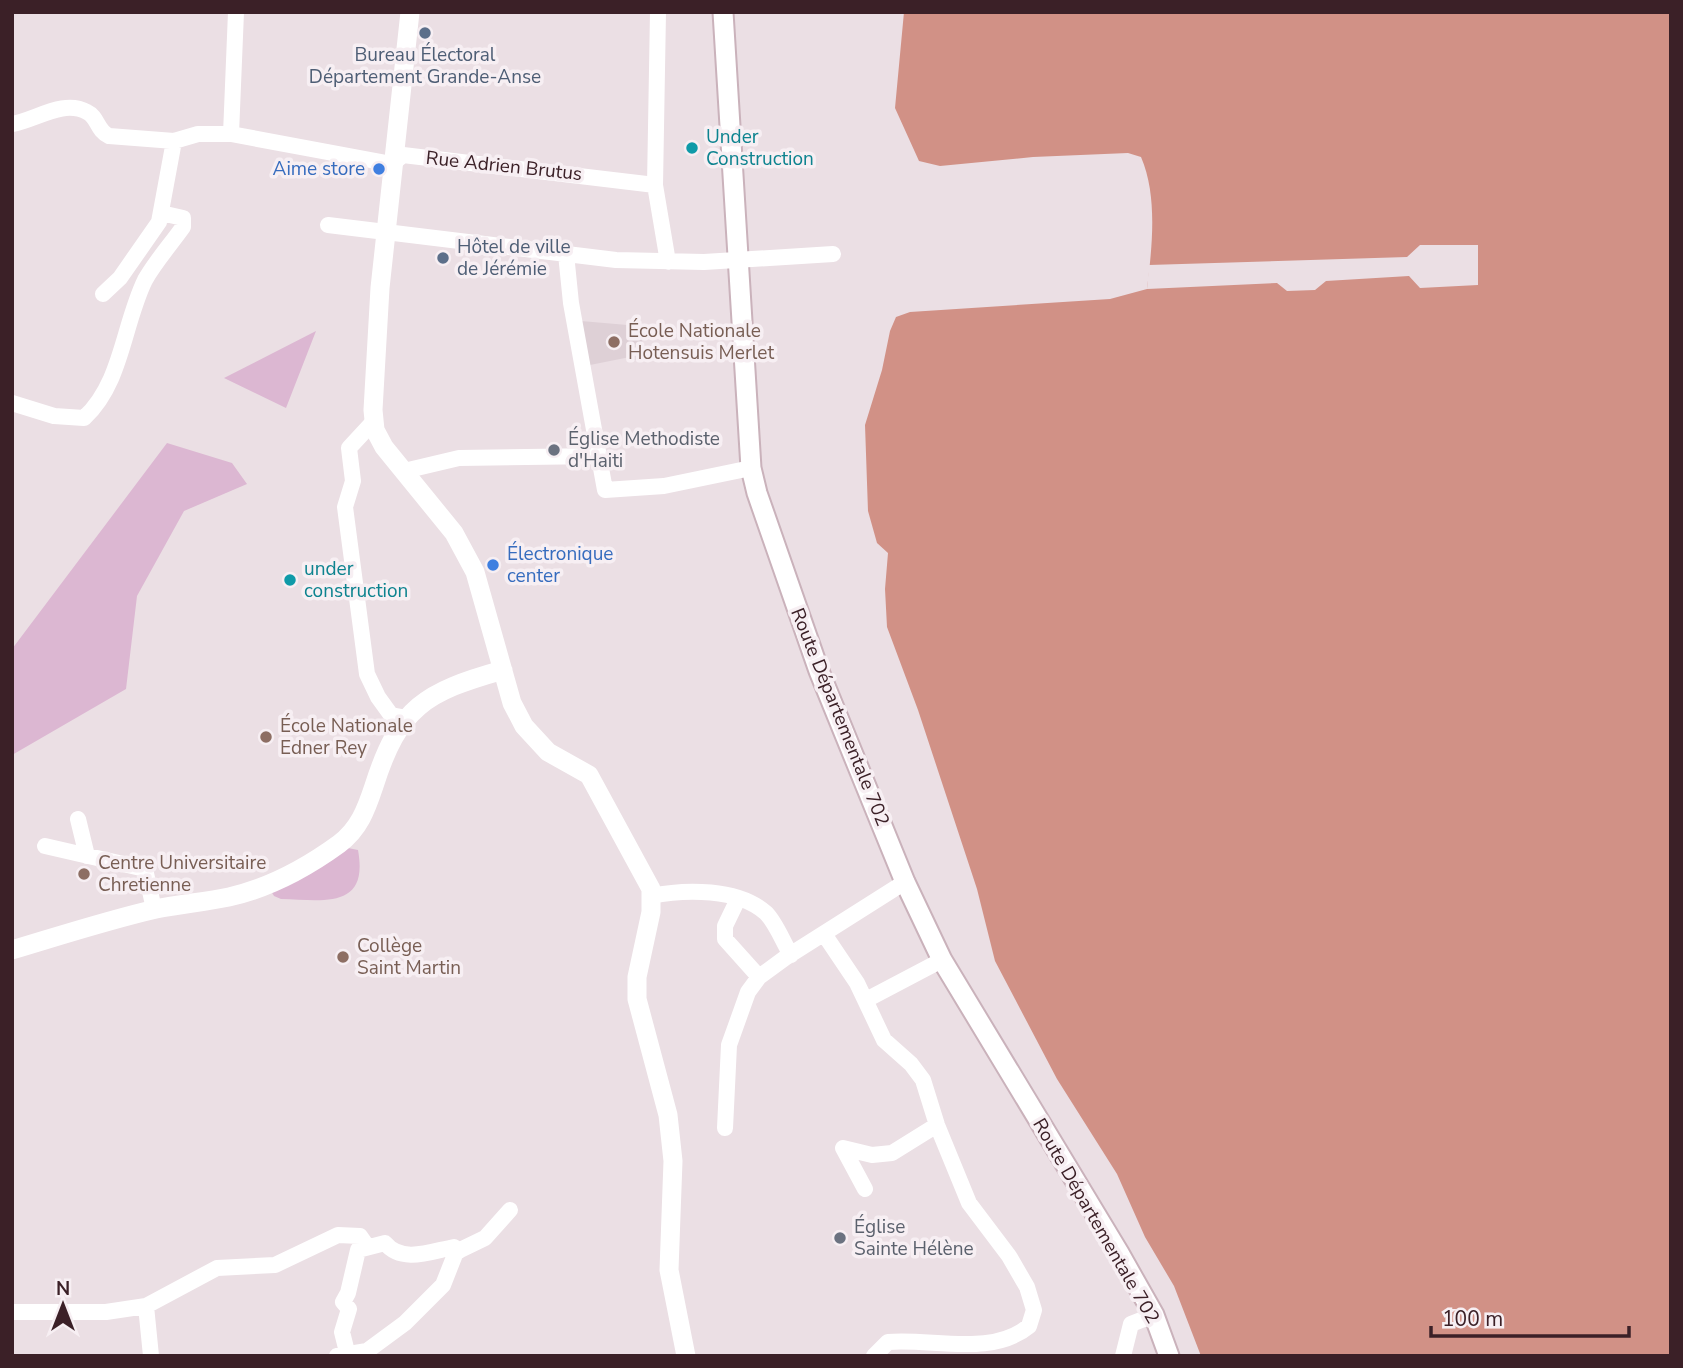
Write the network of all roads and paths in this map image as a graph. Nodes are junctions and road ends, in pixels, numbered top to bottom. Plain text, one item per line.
1 (236, 12) edge
2 (410, 12) edge
3 (658, 12) edge
4 (723, 12) edge
5 (12, 124) edge
6 (231, 134) junction
7 (174, 141) junction
8 (392, 164) junction
9 (655, 185) junction
10 (161, 213) junction
11 (328, 225) dead end
12 (386, 232) junction
13 (566, 254) junction
14 (833, 254) dead end
15 (736, 258) junction
16 (668, 262) junction
17 (103, 294) dead end
18 (12, 403) edge
19 (374, 422) junction
20 (600, 456) junction
21 (751, 468) junction
22 (404, 471) junction
23 (503, 670) junction
24 (407, 718) junction
25 (78, 818) dead end
26 (46, 846) dead end
27 (87, 856) junction
28 (905, 882) junction
29 (651, 896) junction
30 (738, 899) junction
31 (154, 909) junction
32 (824, 934) junction
33 (12, 950) edge
34 (791, 955) junction
35 (942, 960) junction
36 (759, 977) junction
37 (866, 1000) junction
38 (937, 1125) junction
39 (725, 1128) dead end
40 (865, 1189) dead end
41 (510, 1210) dead end
42 (367, 1246) junction
43 (460, 1251) junction
44 (146, 1306) junction
45 (12, 1312) edge
46 (1154, 1315) junction
47 (342, 1354) edge
48 (151, 1356) edge
49 (685, 1356) edge
50 (874, 1356) edge
51 (1123, 1356) edge
52 (1169, 1356) edge

1 - 6 street
2 - 8 street
3 - 9 street
4 - 15 street, Route Départementale 702
5 - 7 street, Rue Adrien Brutus
6 - 7 street, Rue Adrien Brutus
6 - 8 street, Rue Adrien Brutus
7 - 10 street
8 - 9 street, Rue Adrien Brutus
8 - 12 street
9 - 16 street
10 - 17 street
10 - 18 street
11 - 12 street
12 - 13 street
12 - 19 street
13 - 16 street
13 - 20 street
14 - 15 street
15 - 16 street
15 - 21 street, Route Départementale 702
19 - 22 street
19 - 24 street
20 - 21 street
20 - 22 street
21 - 28 street, Route Départementale 702
22 - 23 street
23 - 24 street
23 - 29 street
24 - 31 street
25 - 27 street
26 - 27 street
27 - 31 street
28 - 32 street
28 - 35 street, Route Départementale 702
29 - 30 street
29 - 49 street
30 - 34 street
30 - 36 street
31 - 33 street
32 - 34 street
32 - 37 street
34 - 36 street
35 - 37 street
35 - 46 street, Route Départementale 702
36 - 39 street
37 - 38 street
38 - 40 street
38 - 50 street
41 - 43 street
42 - 43 street
42 - 44 street
42 - 47 street
43 - 47 street
44 - 45 street
44 - 48 street
46 - 51 street
46 - 52 street, Route Départementale 702

